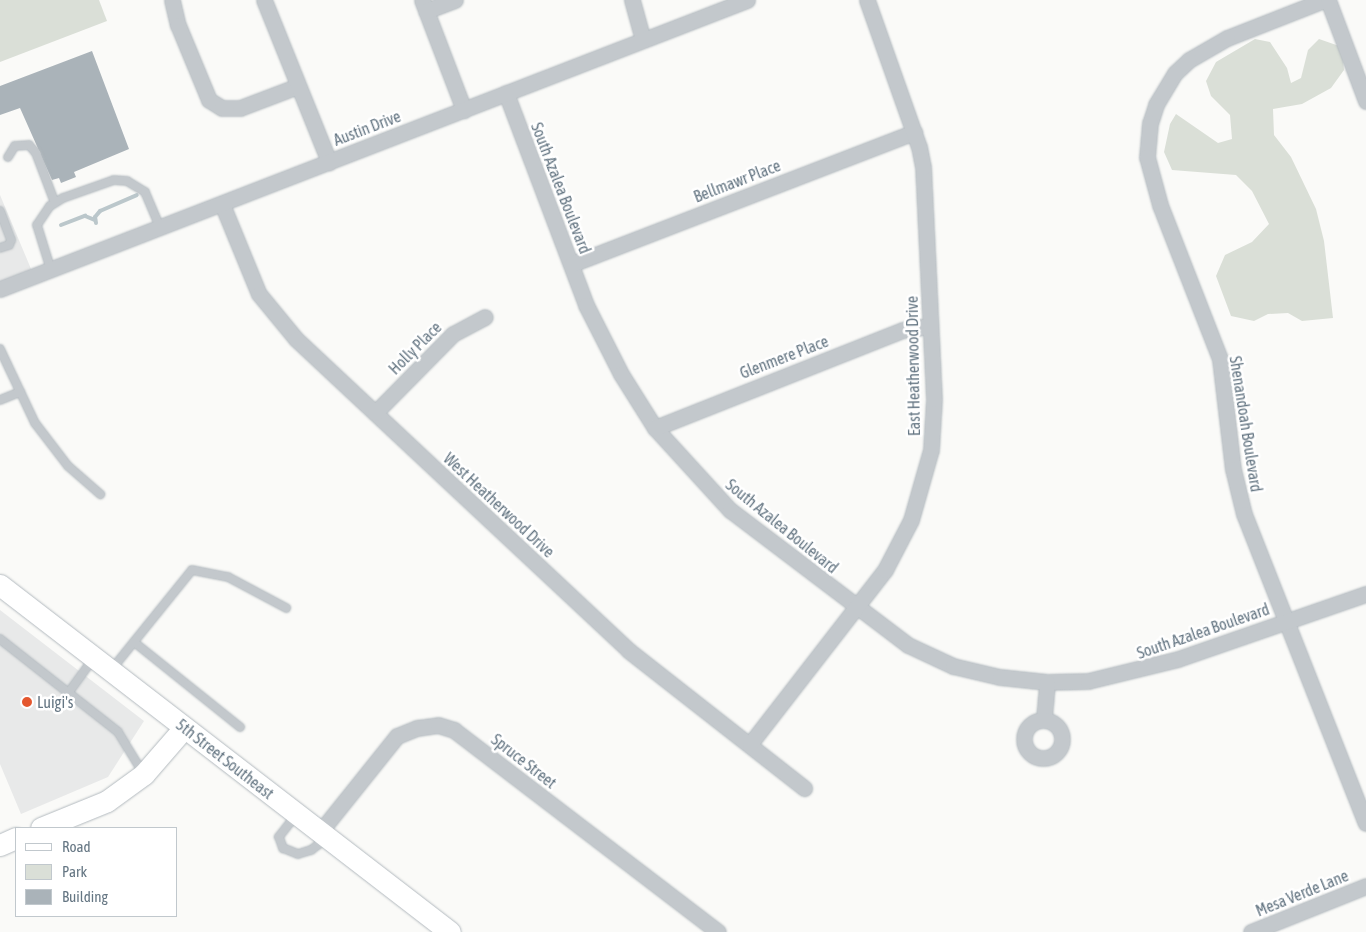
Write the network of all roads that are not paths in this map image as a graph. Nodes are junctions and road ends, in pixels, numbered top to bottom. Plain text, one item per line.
1 (172, 0) edge
2 (264, 0) edge
3 (455, 0) edge
4 (632, 0) edge
5 (747, 0) edge
6 (868, 0) edge
7 (1326, 0) edge
8 (424, 6) edge
9 (643, 40) junction
10 (298, 86) junction
11 (506, 93) junction
12 (1366, 101) edge
13 (464, 110) junction
14 (914, 132) junction
15 (8, 157) dead end
16 (329, 162) junction
17 (55, 203) junction
18 (222, 204) junction
19 (0, 210) edge
20 (160, 228) junction
21 (0, 248) edge
22 (572, 264) junction
23 (50, 270) junction
24 (0, 290) edge
25 (485, 317) dead end
26 (928, 326) junction
27 (0, 349) edge
28 (20, 392) junction
29 (0, 400) edge
30 (376, 413) junction
31 (655, 428) junction
32 (100, 494) dead end
33 (0, 585) edge
34 (1366, 594) edge
35 (855, 607) junction
36 (286, 608) dead end
37 (1286, 621) junction
38 (0, 639) edge
39 (134, 642) junction
40 (102, 664) junction
41 (1047, 682) junction
42 (68, 692) junction
43 (1044, 718) dead end
44 (240, 726) dead end
45 (184, 728) junction
46 (750, 744) junction
47 (144, 774) junction
48 (804, 788) dead end
49 (297, 814) junction
50 (1366, 823) edge
51 (43, 827) edge
52 (323, 835) junction
53 (15, 838) edge
54 (0, 845) edge
55 (1366, 886) edge
56 (1267, 929) edge
57 (450, 932) edge
58 (718, 932) edge
59 (1251, 932) edge

1 - 10 street
2 - 10 street
3 - 8 street
4 - 9 street
5 - 9 street, Austin Drive
6 - 14 street, East Heatherwood Drive
7 - 12 street
7 - 37 street, Shenandoah Boulevard
8 - 13 street
9 - 11 street, Austin Drive
10 - 16 street
11 - 13 street, Austin Drive
11 - 22 street, South Azalea Boulevard
13 - 16 street, Austin Drive
14 - 22 street, Bellmawr Place
14 - 26 street, East Heatherwood Drive
15 - 17 lane
16 - 18 street, Austin Drive
17 - 20 lane
17 - 23 lane
18 - 20 street, Austin Drive
18 - 30 street, West Heatherwood Drive
19 - 21 lane
20 - 23 street, Austin Drive
22 - 31 street, South Azalea Boulevard
23 - 24 street, Austin Drive
25 - 30 street, Holly Place
26 - 31 street, Glenmere Place
26 - 35 street, East Heatherwood Drive
27 - 28 lane
28 - 29 lane
28 - 32 lane
30 - 46 street, West Heatherwood Drive
31 - 35 street, South Azalea Boulevard
33 - 40 main road, 5th Street Southeast
34 - 37 street, South Azalea Boulevard
35 - 41 street, South Azalea Boulevard
35 - 46 street, East Heatherwood Drive
36 - 39 lane
37 - 41 street, South Azalea Boulevard
37 - 50 street, Shenandoah Boulevard
38 - 42 lane
39 - 40 lane
39 - 44 lane
40 - 42 lane
40 - 45 main road, 5th Street Southeast
41 - 43 street
42 - 47 lane
45 - 47 main road
45 - 49 main road, 5th Street Southeast
46 - 48 street, West Heatherwood Drive
47 - 51 main road
49 - 52 main road, 5th Street Southeast
49 - 52 lane
52 - 57 main road, 5th Street Southeast
52 - 58 street, Spruce Street
53 - 54 main road
55 - 56 street, Mesa Verde Lane
56 - 59 street, Mesa Verde Lane

